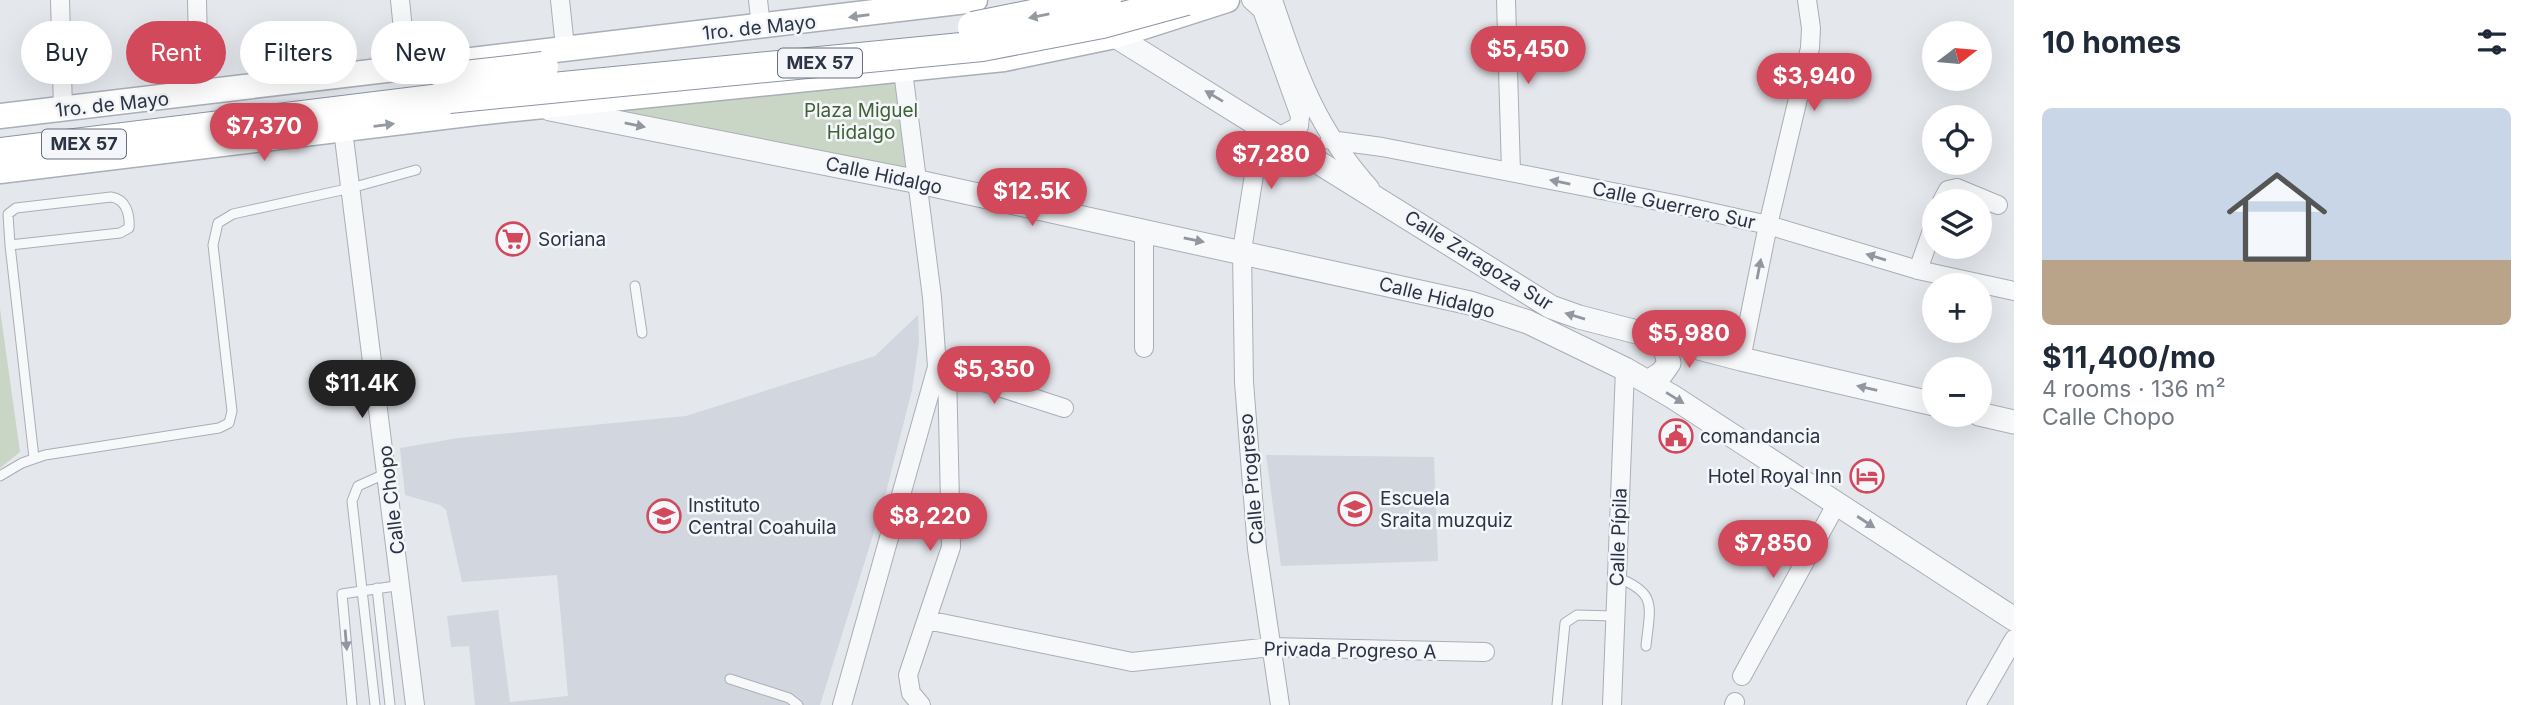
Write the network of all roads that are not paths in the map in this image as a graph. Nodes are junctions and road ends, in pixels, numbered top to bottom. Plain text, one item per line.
1 (60, 0) edge
2 (197, 0) edge
3 (401, 0) edge
4 (560, 0) edge
5 (758, 0) edge
6 (975, 0) edge
7 (1077, 0) edge
8 (1106, 0) edge
9 (1138, 0) edge
10 (1186, 0) edge
11 (1227, 0) edge
12 (1251, 0) edge
13 (1273, 0) edge
14 (1506, 0) edge
15 (1807, 0) edge
16 (904, 5) edge
17 (1163, 20) junction
18 (403, 21) edge
19 (761, 27) junction
20 (1115, 36) junction
21 (565, 47) junction
22 (470, 60) edge
23 (903, 71) junction
24 (371, 73) edge
25 (448, 88) junction
26 (199, 94) junction
27 (533, 108) junction
28 (63, 109) junction
29 (0, 116) edge
30 (168, 125) junction
31 (343, 130) junction
32 (1271, 130) junction
33 (0, 135) edge
34 (1330, 139) junction
35 (0, 153) edge
36 (416, 170) dead end
37 (0, 171) edge
38 (1511, 172) junction
39 (919, 182) junction
40 (351, 188) junction
41 (1377, 196) junction
42 (1992, 203) edge
43 (1998, 205) dead end
44 (1768, 225) junction
45 (1144, 230) junction
46 (10, 245) junction
47 (1242, 250) junction
48 (1922, 259) edge
49 (1918, 270) junction
50 (635, 286) dead end
51 (2014, 291) edge
52 (642, 333) dead end
53 (1652, 337) junction
54 (1144, 348) dead end
55 (1741, 359) junction
56 (942, 369) junction
57 (1625, 369) junction
58 (1648, 382) junction
59 (1922, 401) edge
60 (1064, 408) dead end
61 (1992, 417) edge
62 (2014, 422) edge
63 (34, 457) junction
64 (388, 473) junction
65 (0, 475) edge
66 (1837, 503) junction
67 (1616, 577) junction
68 (402, 586) junction
69 (377, 589) junction
70 (361, 590) junction
71 (1615, 616) junction
72 (2014, 619) edge
73 (927, 620) junction
74 (2014, 639) edge
75 (1646, 646) dead end
76 (1271, 647) junction
77 (1485, 652) dead end
78 (1742, 676) dead end
79 (730, 679) dead end
80 (352, 705) edge
81 (375, 705) edge
82 (390, 705) edge
83 (415, 705) edge
84 (798, 705) edge
85 (842, 705) edge
86 (921, 705) edge
87 (1280, 705) edge
88 (1556, 705) edge
89 (1612, 705) edge
90 (1976, 705) edge

1 - 28 street
2 - 26 street
3 - 18 street
4 - 21 street
5 - 19 street
6 - 16 main road, 1ro. de Mayo
7 - 20 street, Calle Zaragoza Sur
8 -> 25 highway, MEX 57, bridge
9 - 17 main road
10 - 25 highway, MEX 57, bridge
11 - 17 main road
12 - 32 street
13 - 34 street
14 - 38 street
15 - 44 street
16 -> 19 main road, 1ro. de Mayo
17 - 20 main road
19 - 21 main road, 1ro. de Mayo
20 - 23 main road
32 -> 20 street, Calle Zaragoza Sur
21 - 22 main road, 1ro. de Mayo
23 - 27 main road
23 - 39 street
24 - 26 main road, 1ro. de Mayo
25 - 30 highway, MEX 57
26 - 28 main road, 1ro. de Mayo
31 -> 27 main road
27 -> 39 street, Calle Hidalgo
28 - 29 main road, 1ro. de Mayo
30 - 33 highway, MEX 57
30 - 35 highway, MEX 57
31 - 37 main road
31 - 40 street, Calle Chopo
32 - 41 street, Calle Zaragoza Sur
32 - 47 street, Calle Progreso
34 - 38 street, Calle Guerrero Sur
34 - 41 street
36 - 40 lane
44 -> 38 street, Calle Guerrero Sur
39 - 45 street, Calle Hidalgo
39 - 56 street
40 - 63 lane
40 - 64 street, Calle Chopo
53 -> 41 street, Calle Zaragoza Sur
42 - 43 street
49 -> 44 street, Calle Guerrero Sur
55 -> 44 street
45 -> 47 street, Calle Hidalgo
45 - 54 street
46 - 46 lane
46 - 63 lane
47 - 57 street, Calle Hidalgo
47 - 76 street, Calle Progreso
48 - 49 street
49 - 51 street, Calle Guerrero Sur
50 - 52 lane
53 - 55 street, Calle Zaragoza Sur
53 - 57 street
53 - 58 street
59 -> 55 street, Calle Zaragoza Sur
56 - 60 street
56 - 73 street
56 - 85 street
57 - 58 street
57 - 67 street, Calle Pípila
58 -> 66 street
61 - 62 street
63 - 65 lane
64 - 68 street, Calle Chopo
64 - 70 lane
66 -> 72 street
66 - 78 street
67 - 71 street, Calle Pípila
67 - 75 lane
68 - 69 lane
68 - 83 street, Calle Chopo
69 - 70 lane
69 - 82 lane
70 -> 80 lane
70 - 81 lane
71 - 88 lane
71 - 89 street, Calle Pípila
73 - 76 street, Privada Progreso A
73 - 86 street
74 - 90 street
76 - 77 street, Privada Progreso A
76 - 87 street, Calle Progreso
79 - 84 lane

